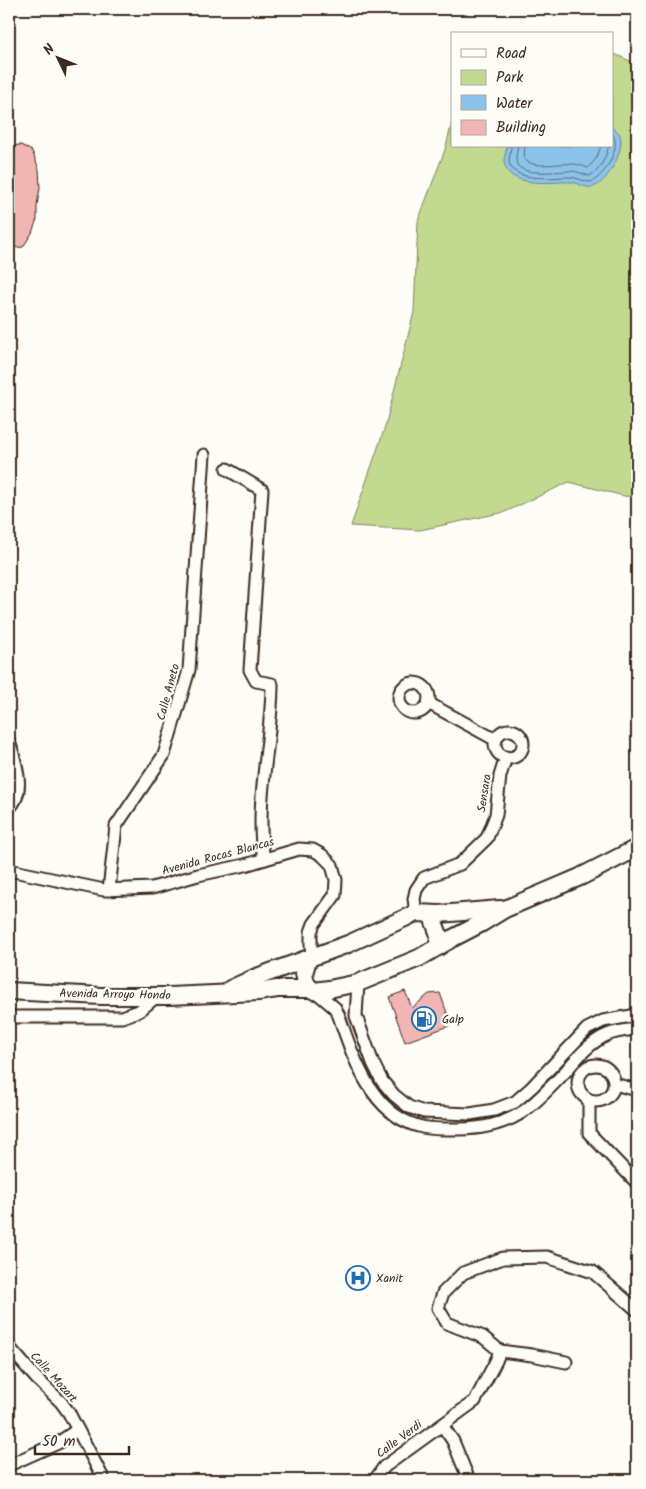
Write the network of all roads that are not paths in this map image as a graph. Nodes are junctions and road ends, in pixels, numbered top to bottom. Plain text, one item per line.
1 (204, 455) dead end
2 (227, 469) dead end
3 (428, 703) dead end
4 (496, 740) junction
5 (9, 741) edge
6 (506, 758) junction
7 (9, 808) edge
8 (637, 848) edge
9 (264, 859) junction
10 (9, 870) edge
11 (109, 890) junction
12 (505, 909) junction
13 (424, 914) junction
14 (438, 947) junction
15 (310, 958) junction
16 (358, 983) junction
17 (313, 990) junction
18 (9, 991) edge
19 (222, 993) junction
20 (157, 996) junction
21 (637, 1015) edge
22 (9, 1017) edge
23 (637, 1030) edge
24 (587, 1049) junction
25 (591, 1066) junction
26 (562, 1075) junction
27 (578, 1080) junction
28 (614, 1084) junction
29 (637, 1090) edge
30 (589, 1100) junction
31 (637, 1183) edge
32 (637, 1310) edge
33 (9, 1347) edge
34 (500, 1351) junction
35 (566, 1362) dead end
36 (442, 1425) junction
37 (77, 1430) junction
38 (9, 1465) edge
39 (104, 1480) edge
40 (375, 1480) edge
41 (469, 1480) edge

1 - 11 street, Calle Aneto
2 - 9 street
3 - 4 street
4 - 6 street
4 - 6 street
5 - 7 street
6 - 13 street, Sensara
8 - 12 main road
9 - 11 street, Avenida Rocas Blancas
9 - 15 street, Avenida Rocas Blancas
10 - 11 street, Avenida Rocas Blancas
12 - 13 main road
12 - 14 main road
13 - 14 main road
13 - 15 main road, Avenida Arroyo Hondo
14 - 16 main road, Avenida Arroyo Hondo
15 - 17 main road
15 - 19 main road, Avenida Arroyo Hondo
16 - 17 main road, Avenida Arroyo Hondo
16 - 21 street
17 - 19 main road, Avenida Arroyo Hondo
17 - 26 street
18 - 20 main road, Avenida Arroyo Hondo
19 - 20 main road, Avenida Arroyo Hondo
20 - 22 street
23 - 24 street
24 - 25 street
24 - 26 street
25 - 27 street
25 - 28 street
26 - 27 street
27 - 30 street
28 - 29 street
28 - 30 street
30 - 31 street
32 - 34 street
33 - 37 street, Calle Mozart
34 - 35 street
34 - 36 street
36 - 40 street, Calle Verdi
36 - 41 street, Calle Verdi
37 - 38 street
37 - 39 street, Calle Mozart

